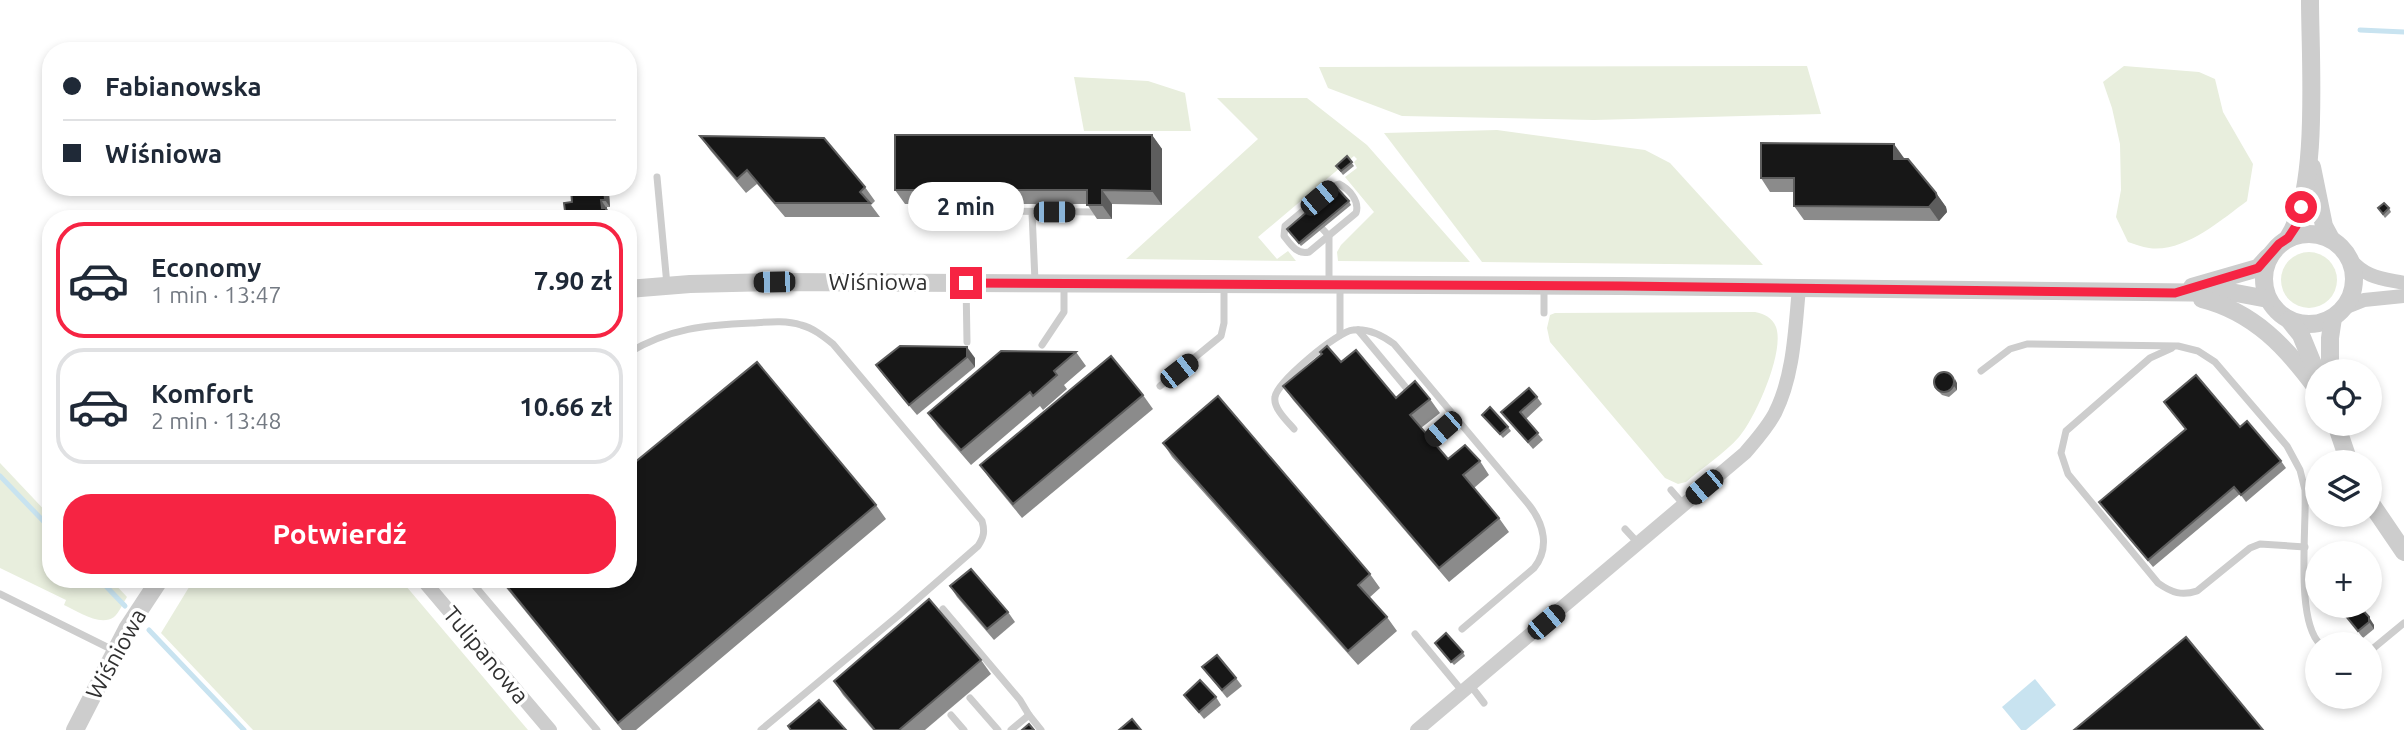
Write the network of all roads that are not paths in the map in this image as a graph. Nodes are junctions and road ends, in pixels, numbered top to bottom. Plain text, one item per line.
1 (2310, 0) edge
2 (2310, 157) junction
3 (657, 177) dead end
4 (1305, 209) junction
5 (971, 211) dead end
6 (1032, 212) junction
7 (1097, 212) edge
8 (1329, 236) junction
9 (2288, 238) junction
10 (2331, 239) junction
11 (2269, 255) junction
12 (2349, 258) junction
13 (966, 283) junction
14 (1035, 283) junction
15 (1064, 283) junction
16 (2404, 283) edge
17 (1223, 284) junction
18 (667, 285) junction
19 (1334, 285) junction
20 (1544, 285) junction
21 (637, 288) edge
22 (1799, 288) junction
23 (2175, 293) junction
24 (2404, 296) edge
25 (2268, 299) junction
26 (1544, 313) dead end
27 (2339, 313) junction
28 (2289, 320) junction
29 (1358, 330) junction
30 (1340, 335) junction
31 (967, 342) dead end
32 (1042, 345) dead end
33 (2178, 346) junction
34 (637, 349) edge
35 (2311, 359) edge
36 (2330, 359) edge
37 (1981, 371) dead end
38 (2305, 374) edge
39 (1160, 386) dead end
40 (1418, 402) edge
41 (1456, 418) junction
42 (1294, 429) dead end
43 (1430, 440) edge
44 (1671, 490) dead end
45 (1684, 505) junction
46 (2382, 520) edge
47 (1625, 529) dead end
48 (2305, 541) edge
49 (1638, 543) junction
50 (2305, 547) edge
51 (2404, 552) edge
52 (154, 588) edge
53 (430, 588) edge
54 (477, 588) edge
55 (0, 594) edge
56 (943, 610) dead end
57 (2404, 623) edge
58 (1462, 629) dead end
59 (1415, 634) dead end
60 (2382, 641) edge
61 (115, 651) junction
62 (1467, 689) junction
63 (970, 698) dead end
64 (1484, 702) dead end
65 (951, 715) dead end
66 (1029, 715) junction
67 (75, 730) edge
68 (550, 730) edge
69 (597, 730) edge
70 (761, 730) edge
71 (964, 730) edge
72 (998, 730) edge
73 (1012, 730) edge
74 (1041, 730) edge
75 (1417, 730) edge

1 - 2 street
2 - 9 street
2 - 10 street
3 - 18 lane
4 - 8 lane
4 - 8 lane
4 - 8 lane
5 - 6 lane
6 - 7 lane
6 - 14 lane
8 - 19 lane
9 - 10 street
9 - 11 street
10 - 12 street
11 - 23 street
11 - 25 street
12 - 16 street
12 - 27 street
13 - 14 street, Wiśniowa
13 - 18 street, Wiśniowa
13 - 31 lane
14 - 15 street, Wiśniowa
15 - 17 street, Wiśniowa
15 - 32 lane
17 - 19 street, Wiśniowa
17 - 39 lane
18 - 21 street, Wiśniowa
19 - 20 street, Wiśniowa
19 - 30 lane
20 - 22 street, Wiśniowa
20 - 26 lane
22 - 23 street, Wiśniowa
22 - 45 street
23 - 25 street
23 - 38 street
24 - 27 street
25 - 28 street
27 - 28 street
27 - 36 street
28 - 35 street
29 - 30 lane
29 - 40 lane
29 - 41 lane
30 - 42 lane
33 - 37 lane
33 - 48 lane
33 - 50 lane
34 - 70 lane
41 - 43 lane
41 - 58 lane
44 - 45 lane
45 - 49 street
46 - 51 street
47 - 49 lane
49 - 62 street
52 - 61 street, Wiśniowa
53 - 68 street, Tulipanowa
54 - 69 lane
55 - 61 lane
56 - 66 lane
57 - 60 lane
59 - 62 lane
61 - 67 street, Wiśniowa
62 - 64 lane
62 - 75 street
63 - 72 lane
65 - 71 lane
66 - 73 lane
66 - 74 lane

